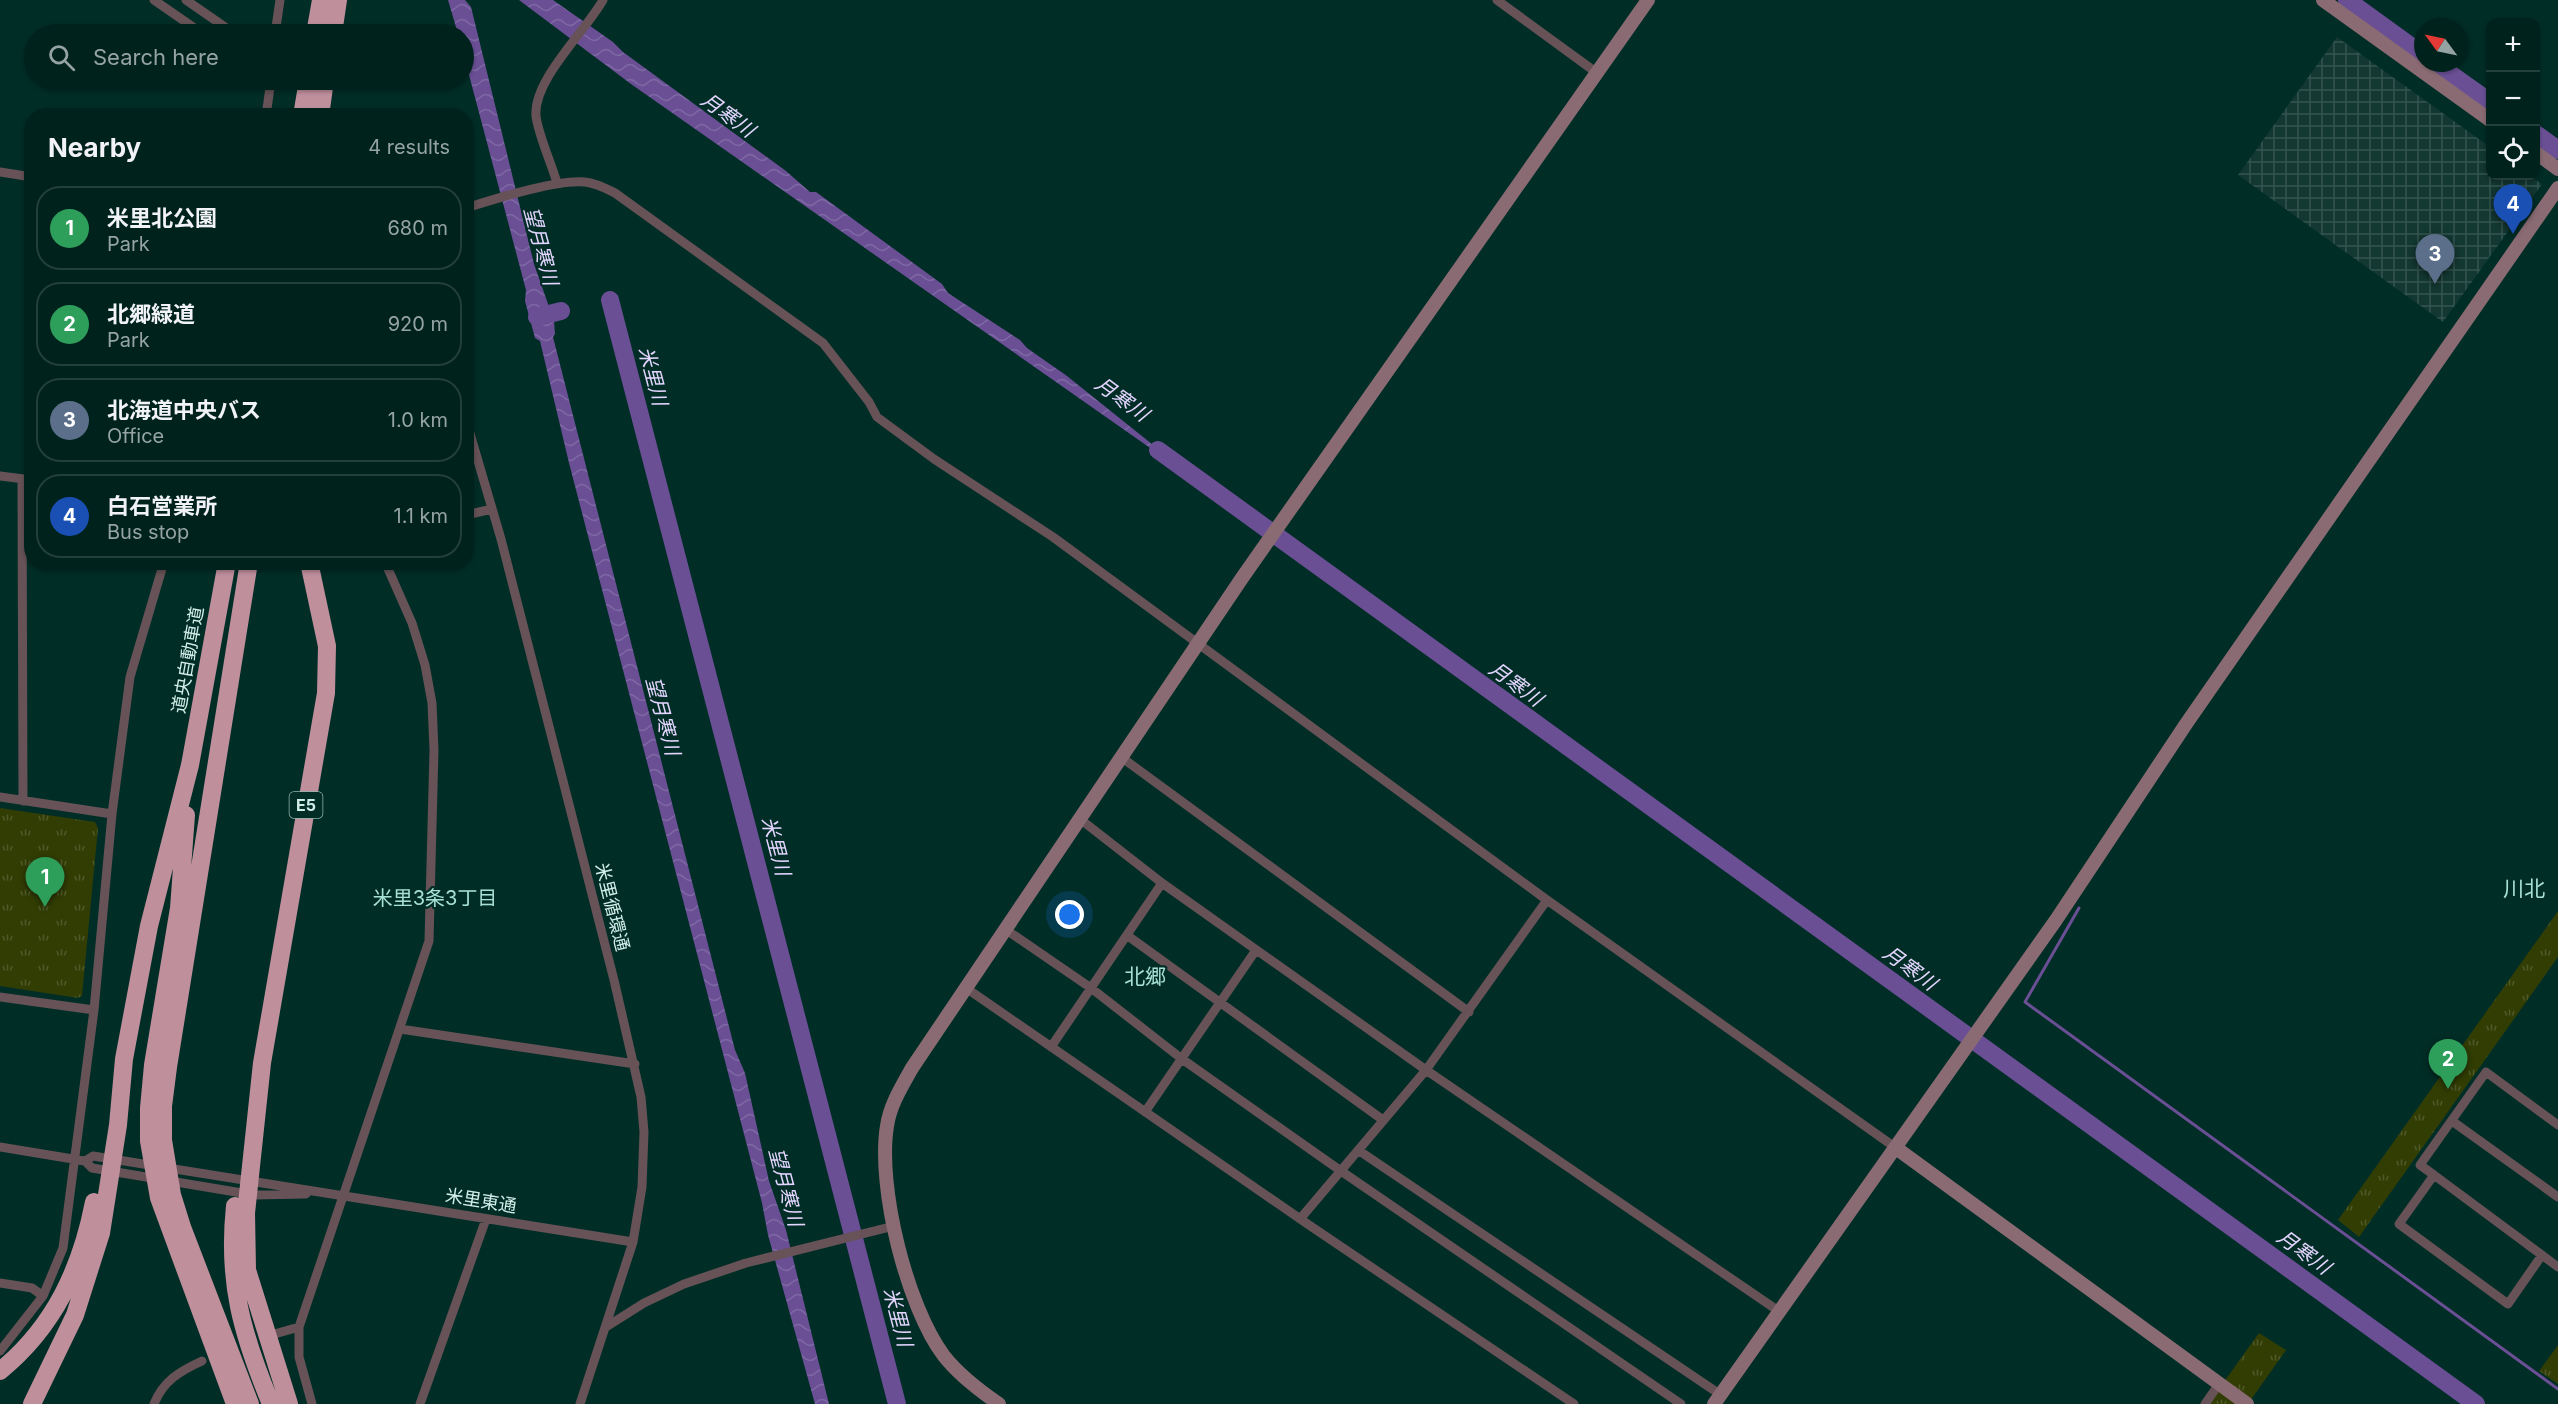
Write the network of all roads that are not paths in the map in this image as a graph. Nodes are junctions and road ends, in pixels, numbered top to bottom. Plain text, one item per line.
1 (154, 0) edge
2 (186, 0) edge
3 (280, 0) edge
4 (321, 0) edge
5 (338, 0) edge
6 (1497, 0) edge
7 (1648, 0) edge
8 (2323, 0) edge
9 (602, 2) edge
10 (188, 24) edge
11 (221, 24) edge
12 (276, 24) edge
13 (317, 24) edge
14 (334, 24) edge
15 (1597, 73) junction
16 (269, 90) edge
17 (306, 90) edge
18 (324, 90) edge
19 (267, 108) edge
20 (303, 108) edge
21 (321, 108) edge
22 (2486, 117) edge
23 (2540, 156) edge
24 (2558, 169) edge
25 (0, 172) edge
26 (24, 176) edge
27 (557, 183) junction
28 (2558, 188) edge
29 (474, 205) edge
30 (474, 447) edge
31 (0, 476) edge
32 (24, 479) edge
33 (492, 509) junction
34 (474, 513) edge
35 (26, 570) edge
36 (162, 570) edge
37 (226, 570) edge
38 (248, 570) edge
39 (311, 570) edge
40 (389, 570) edge
41 (1197, 642) junction
42 (1121, 757) junction
43 (190, 765) junction
44 (0, 797) edge
45 (23, 801) junction
46 (112, 814) junction
47 (1080, 819) junction
48 (1162, 883) junction
49 (1547, 900) junction
50 (1005, 928) junction
51 (1128, 936) junction
52 (1256, 950) junction
53 (966, 988) junction
54 (1091, 988) junction
55 (0, 997) edge
56 (1221, 1003) junction
57 (94, 1010) junction
58 (1469, 1012) junction
59 (400, 1029) junction
60 (1051, 1047) junction
61 (263, 1056) junction
62 (124, 1059) junction
63 (1182, 1059) junction
64 (635, 1064) junction
65 (1426, 1070) junction
66 (1145, 1112) junction
67 (1383, 1120) junction
68 (2452, 1120) junction
69 (2558, 1125) edge
70 (156, 1140) junction
71 (0, 1147) edge
72 (1896, 1148) junction
73 (1358, 1150) junction
74 (75, 1159) junction
75 (86, 1161) junction
76 (1341, 1171) junction
77 (2434, 1175) junction
78 (325, 1194) junction
79 (166, 1196) junction
80 (344, 1196) junction
81 (2558, 1197) edge
82 (486, 1219) junction
83 (1300, 1219) junction
84 (894, 1226) junction
85 (633, 1242) junction
86 (2542, 1255) junction
87 (2558, 1267) edge
88 (0, 1283) edge
89 (43, 1296) junction
90 (1780, 1312) junction
91 (299, 1327) junction
92 (606, 1327) junction
93 (236, 1348) dead end
94 (0, 1350) edge
95 (202, 1361) dead end
96 (0, 1371) edge
97 (2223, 1387) junction
98 (1717, 1399) edge
99 (32, 1404) edge
100 (154, 1404) edge
101 (235, 1404) edge
102 (250, 1404) edge
103 (271, 1404) edge
104 (289, 1404) edge
105 (312, 1404) edge
106 (420, 1404) edge
107 (580, 1404) edge
108 (999, 1404) edge
109 (1574, 1404) edge
110 (1681, 1404) edge
111 (2205, 1404) edge
112 (2247, 1404) edge

1 - 10 street
2 - 11 street
3 - 12 street
4 - 13 highway
5 - 14 highway
6 - 15 street
7 - 15 street
8 - 22 street
9 - 27 street
15 - 41 street
16 - 19 street
17 - 20 highway
18 - 21 highway
23 - 24 street
25 - 26 street
27 - 29 street
27 - 41 street
28 - 72 street
30 - 33 street, 米里循環通
31 - 32 street
33 - 34 street
33 - 64 street, 米里循環通
35 - 45 street
36 - 46 street
37 - 43 highway, 道央自動車道
38 - 70 highway
39 - 61 highway, E5
40 - 59 street
41 - 42 street
41 - 49 street
42 - 47 street
42 - 58 street
43 - 62 highway
43 - 70 highway
44 - 45 street
45 - 46 street
46 - 57 street
47 - 48 street
47 - 50 street
48 - 51 street
48 - 52 street
49 - 58 street
49 - 72 street
50 - 53 street
50 - 54 street
51 - 54 street
51 - 56 street
52 - 56 street
52 - 65 street
53 - 60 street
53 - 84 street
54 - 60 street
54 - 63 street
55 - 57 street
56 - 63 street
56 - 67 street
57 - 74 street
58 - 65 street
59 - 64 street
59 - 80 street
60 - 66 street
61 - 103 highway
61 - 104 highway, E5
62 - 96 highway
62 - 99 highway
63 - 66 street
63 - 76 street
64 - 85 street, 米里循環通
65 - 67 street
65 - 90 street
66 - 83 street
67 - 73 street
68 - 69 street
68 - 77 street
68 - 81 street
70 - 79 highway
71 - 74 street, 米里東通
72 - 90 street
72 - 97 street
73 - 76 street
73 - 98 street
74 - 75 street, 米里東通
74 - 89 street
75 - 78 street, 米里東通
75 - 78 street, 米里東通
76 - 83 street
76 - 110 street
77 - 86 street
77 - 86 street
78 - 80 street, 米里東通
79 - 101 highway
79 - 102 highway
80 - 82 street, 米里東通
80 - 91 street
82 - 85 street, 米里東通
82 - 106 street
83 - 109 street
84 - 92 street
84 - 108 street
85 - 92 street, 米里循環通
86 - 87 street
88 - 89 street
89 - 94 street
90 - 98 street
91 - 93 street
91 - 105 street
92 - 107 street, 米里循環通
95 - 100 street
97 - 111 street
97 - 112 street

